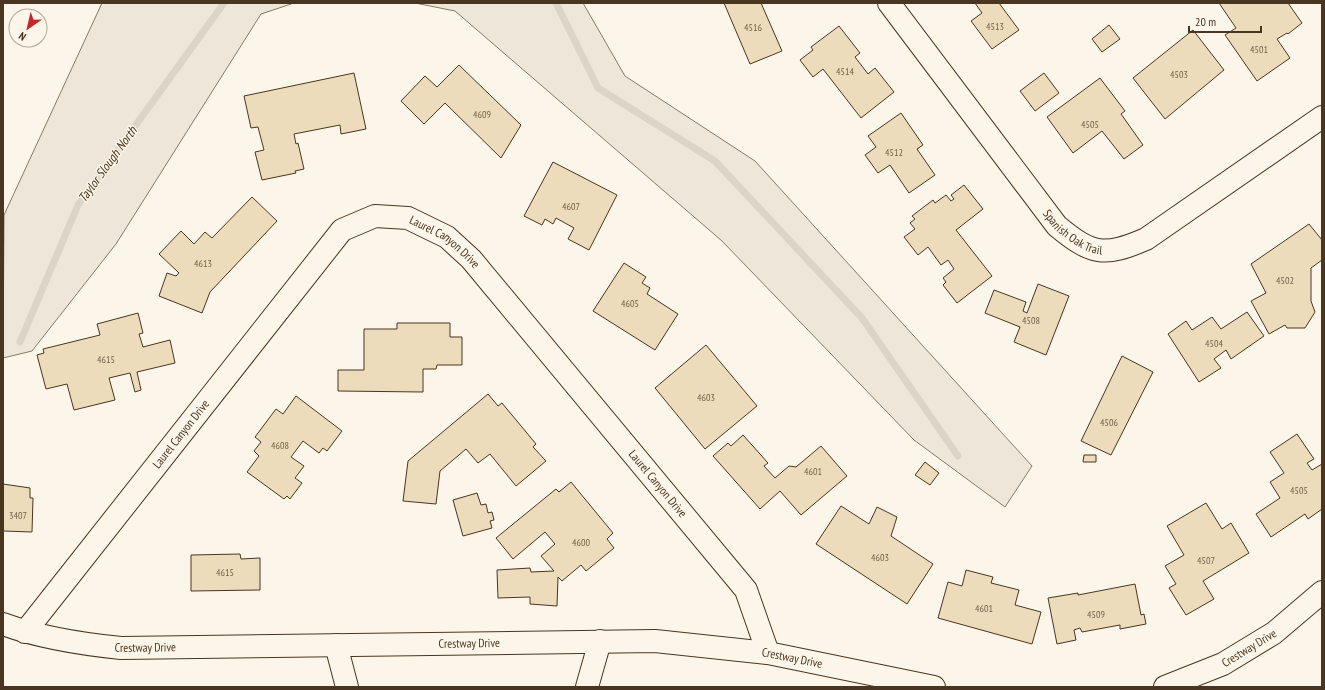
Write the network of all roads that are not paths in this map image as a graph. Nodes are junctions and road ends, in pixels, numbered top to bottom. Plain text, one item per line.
1 (889, 3) edge
2 (1322, 117) edge
3 (1322, 592) edge
4 (3, 624) edge
5 (25, 632) junction
6 (600, 641) junction
7 (336, 645) junction
8 (768, 652) junction
9 (347, 687) edge
10 (587, 687) edge
11 (934, 687) edge
12 (1165, 687) edge

1 - 2 street, Spanish Oak Trail
3 - 12 street, Crestway Drive
4 - 5 street, Crestway Drive
5 - 7 street, Crestway Drive
5 - 8 street, Laurel Canyon Drive
6 - 7 street, Crestway Drive
6 - 8 street, Crestway Drive
6 - 10 street
7 - 9 street
8 - 11 street, Crestway Drive

